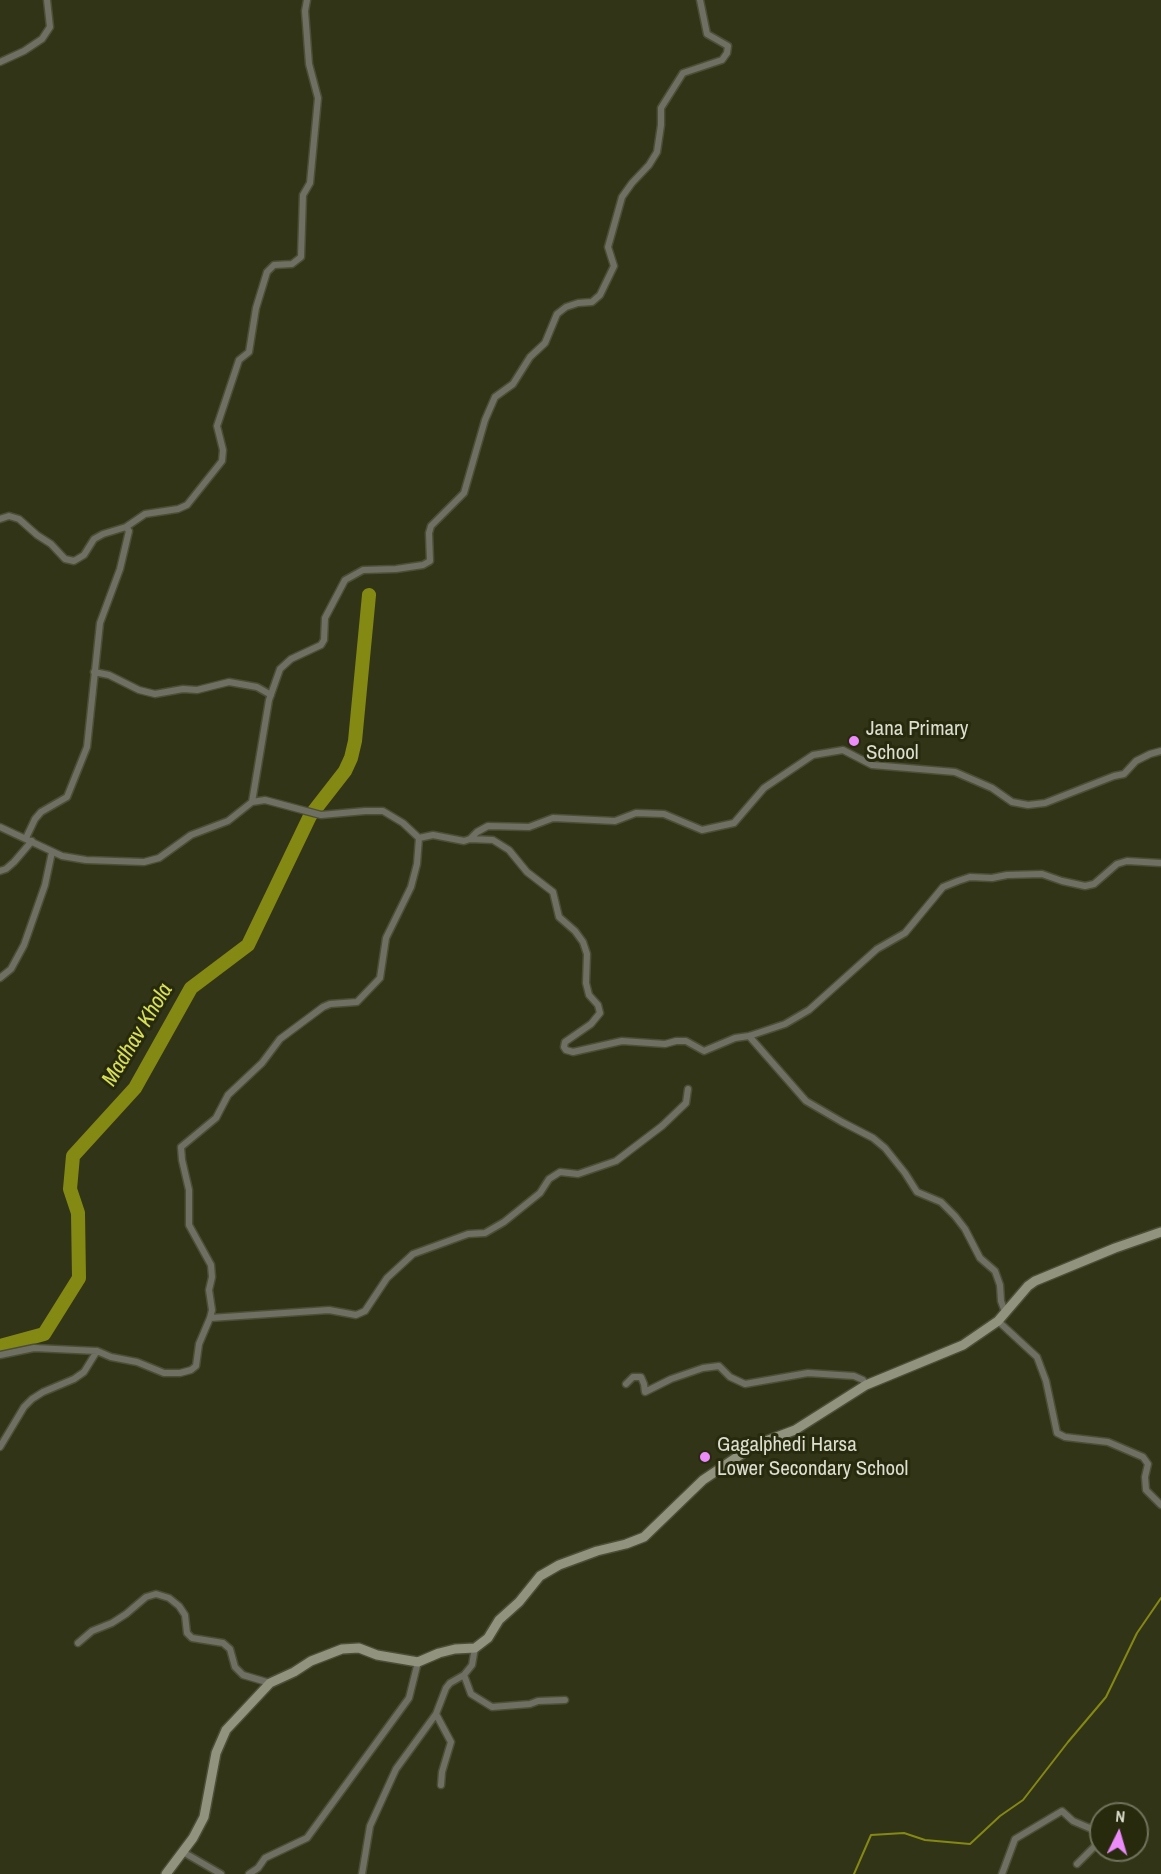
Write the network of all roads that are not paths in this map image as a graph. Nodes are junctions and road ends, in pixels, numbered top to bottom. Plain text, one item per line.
1 (47, 0) edge
2 (307, 0) edge
3 (700, 0) edge
4 (0, 62) edge
5 (0, 519) edge
6 (126, 527) junction
7 (94, 672) junction
8 (271, 695) junction
9 (1161, 751) edge
10 (252, 802) junction
11 (0, 827) edge
12 (419, 838) junction
13 (29, 839) junction
14 (470, 839) junction
15 (52, 852) junction
16 (1161, 863) edge
17 (0, 871) edge
18 (0, 978) edge
19 (749, 1036) junction
20 (688, 1089) dead end
21 (1161, 1232) edge
22 (1005, 1312) junction
23 (210, 1318) junction
24 (998, 1321) junction
25 (97, 1352) junction
26 (0, 1355) edge
27 (626, 1384) dead end
28 (866, 1386) junction
29 (0, 1447) edge
30 (1161, 1505) edge
31 (78, 1643) dead end
32 (475, 1648) junction
33 (418, 1662) junction
34 (464, 1675) junction
35 (270, 1683) junction
36 (566, 1700) dead end
37 (436, 1714) junction
38 (441, 1785) dead end
39 (1089, 1828) edge
40 (183, 1852) junction
41 (1089, 1852) edge
42 (1077, 1864) dead end
43 (166, 1874) edge
44 (221, 1874) edge
45 (249, 1874) edge
46 (362, 1874) edge
47 (1002, 1874) edge

1 - 4 street
2 - 6 street
3 - 8 street
5 - 6 street
6 - 7 street
7 - 8 street
7 - 13 street
8 - 10 street
9 - 14 street
10 - 12 street
10 - 15 street
11 - 13 street
12 - 14 street
12 - 23 street
13 - 15 street
13 - 17 street
14 - 19 street
15 - 18 street
16 - 19 street
19 - 22 street
20 - 23 street
21 - 22 street
22 - 24 street
23 - 25 street
24 - 28 street
24 - 30 street
25 - 26 street
25 - 29 street
27 - 28 street
28 - 32 street
31 - 35 street
32 - 33 street
32 - 34 street
33 - 35 street
33 - 45 street
34 - 36 street
34 - 37 street
35 - 40 street
37 - 38 street
37 - 46 street
39 - 47 street
40 - 43 street
40 - 44 street
41 - 42 street

